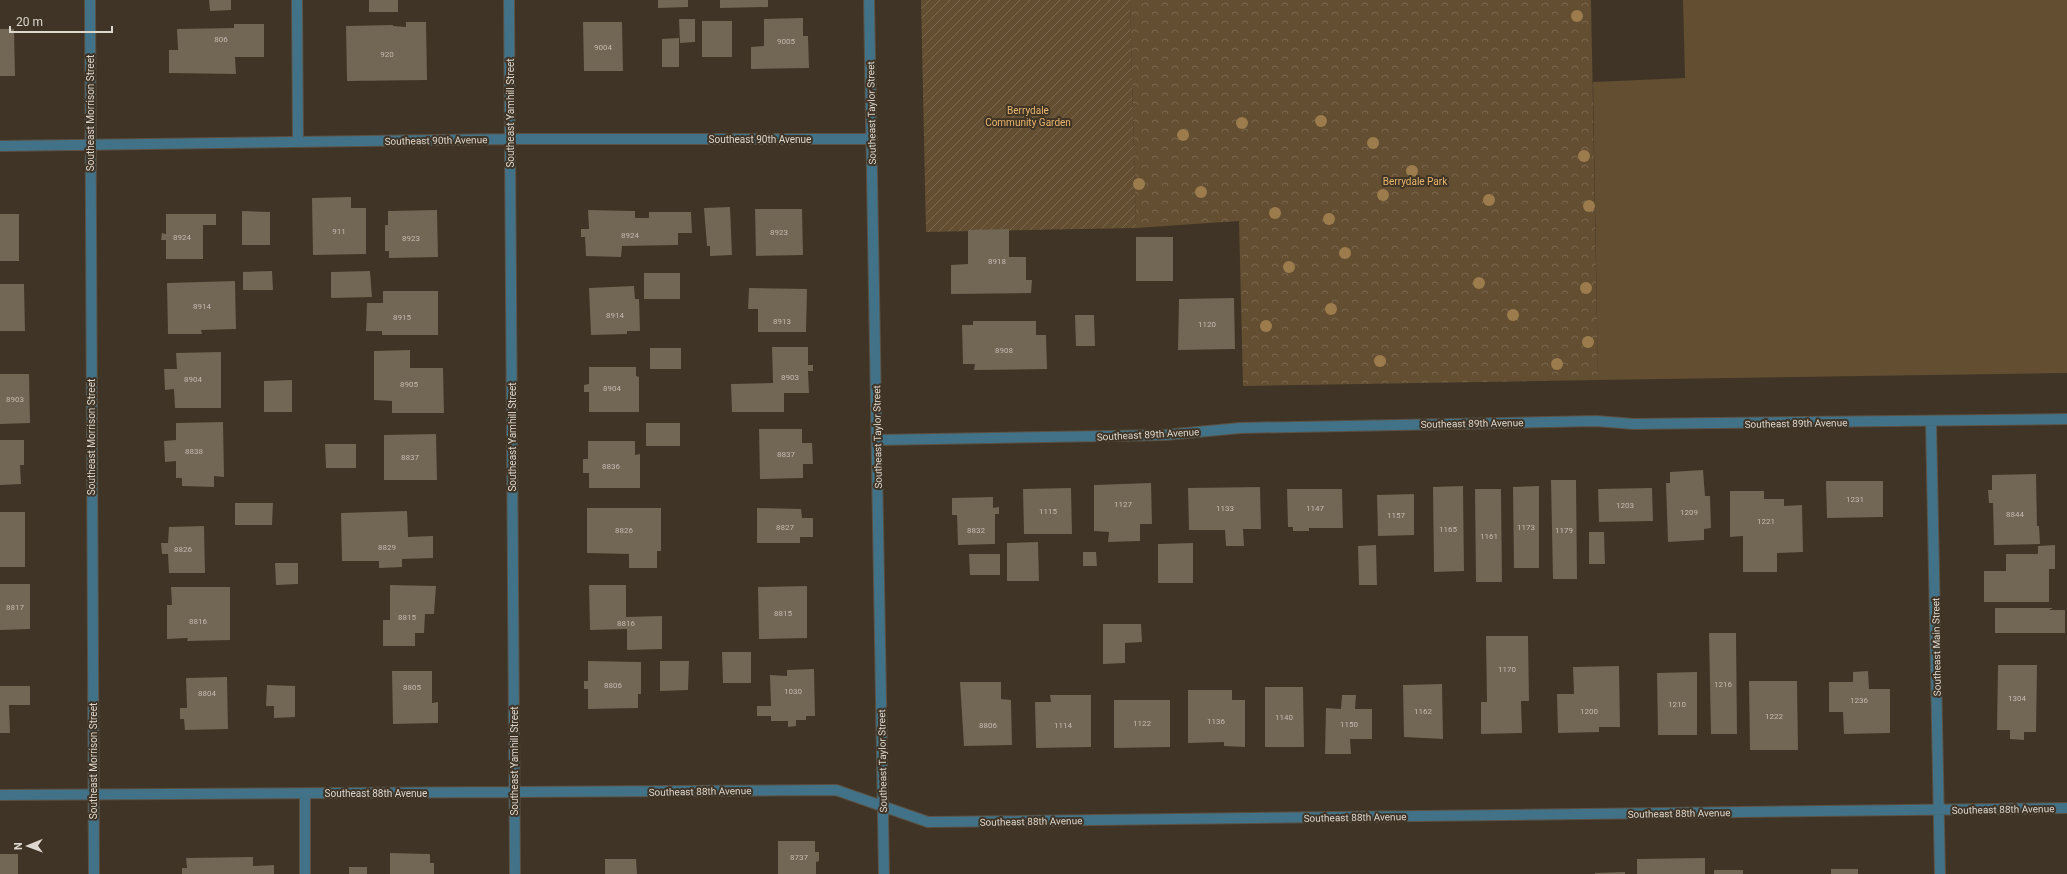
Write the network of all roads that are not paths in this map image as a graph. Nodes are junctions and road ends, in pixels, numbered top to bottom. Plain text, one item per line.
1 (90, 0) edge
2 (297, 0) edge
3 (509, 0) edge
4 (869, 0) edge
5 (510, 139) junction
6 (872, 139) junction
7 (298, 142) junction
8 (0, 146) edge
9 (90, 146) junction
10 (2067, 419) edge
11 (1931, 421) junction
12 (877, 440) junction
13 (514, 793) junction
14 (93, 794) junction
15 (305, 794) junction
16 (0, 795) edge
17 (883, 807) junction
18 (2067, 808) edge
19 (1939, 810) junction
20 (94, 874) edge
21 (305, 874) edge
22 (515, 874) edge
23 (884, 874) edge
24 (1940, 874) edge

1 - 9 street, Southeast Morrison Street
2 - 7 street
3 - 5 street, Southeast Yamhill Street
4 - 6 street, Southeast Taylor Street
5 - 6 street, Southeast 90th Avenue
5 - 7 street, Southeast 90th Avenue
5 - 13 street, Southeast Yamhill Street
6 - 12 street, Southeast Taylor Street
7 - 9 street, Southeast 90th Avenue
8 - 9 street, Southeast 90th Avenue
9 - 14 street, Southeast Morrison Street
10 - 11 street, Southeast 89th Avenue
11 - 12 street, Southeast 89th Avenue
11 - 19 street, Southeast Main Street
12 - 17 street, Southeast Taylor Street
13 - 15 street, Southeast 88th Avenue
13 - 17 street, Southeast 88th Avenue
13 - 22 street, Southeast Yamhill Street
14 - 15 street, Southeast 88th Avenue
14 - 16 street, Southeast 88th Avenue
14 - 20 street, Southeast Morrison Street
15 - 21 street
17 - 19 street, Southeast 88th Avenue
17 - 23 street, Southeast Taylor Street
18 - 19 street, Southeast 88th Avenue
19 - 24 street, Southeast Main Street

